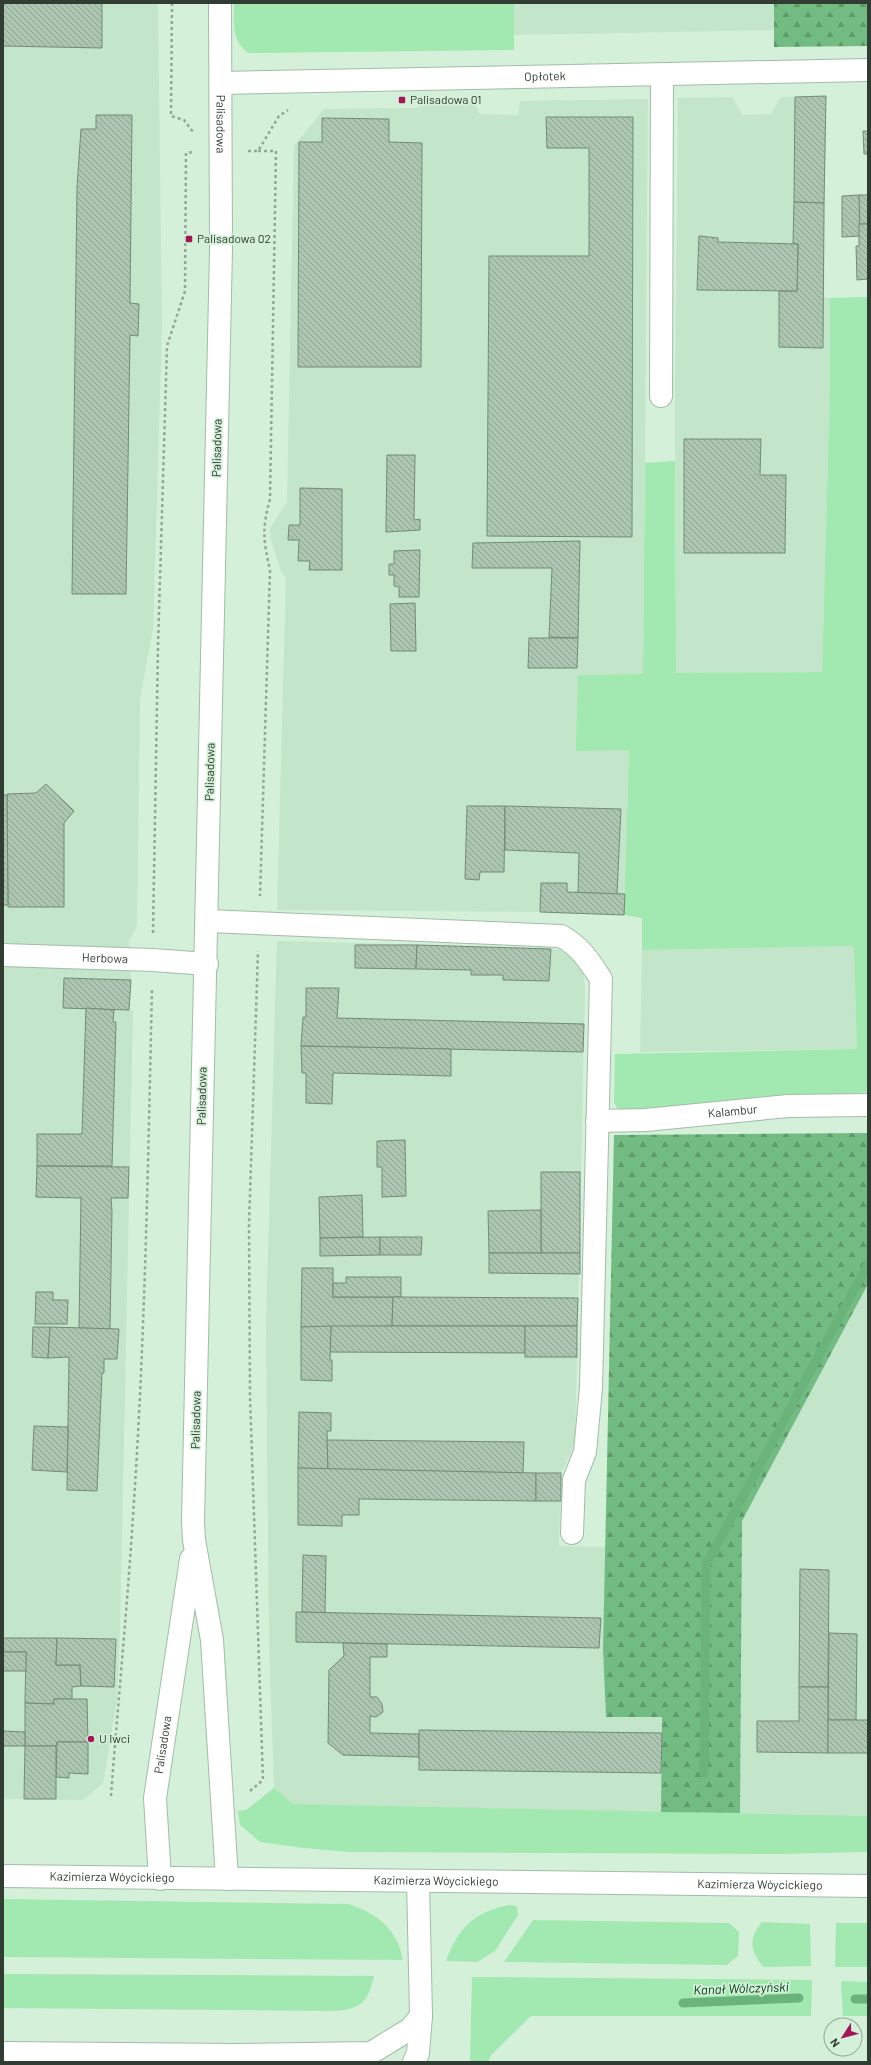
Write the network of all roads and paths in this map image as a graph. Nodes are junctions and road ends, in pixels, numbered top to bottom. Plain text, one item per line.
1 (172, 3) edge
2 (220, 3) edge
3 (868, 70) edge
4 (662, 74) junction
5 (222, 83) junction
6 (291, 108) dead end
7 (194, 134) dead end
8 (196, 146) dead end
9 (222, 150) junction
10 (258, 151) junction
11 (661, 396) dead end
12 (208, 921) junction
13 (259, 923) junction
14 (3, 955) edge
15 (153, 960) junction
16 (206, 964) junction
17 (868, 1105) edge
18 (596, 1121) junction
19 (572, 1534) dead end
20 (194, 1540) junction
21 (247, 1793) dead end
22 (111, 1796) dead end
23 (3, 1876) edge
24 (160, 1879) junction
25 (227, 1879) junction
26 (418, 1881) junction
27 (868, 1886) edge
28 (421, 2016) junction
29 (3, 2053) edge
30 (414, 2062) edge

1 - 7 path
2 - 5 street, Palisadowa
3 - 4 street, Opłotek
4 - 5 street, Opłotek
4 - 11 street
5 - 9 street, Palisadowa
6 - 10 path
8 - 15 path
9 - 10 path
9 - 12 street, Palisadowa
10 - 13 path
12 - 13 street
12 - 16 street, Palisadowa
13 - 18 street
13 - 21 path
14 - 15 street, Herbowa
15 - 16 street, Herbowa
15 - 22 path
16 - 20 street, Palisadowa
17 - 18 street, Kalambur
18 - 19 street
20 - 24 street, Palisadowa
20 - 25 street, Palisadowa
23 - 24 street, Kazimierza Wóycickiego
24 - 25 street, Kazimierza Wóycickiego
25 - 26 street, Kazimierza Wóycickiego
26 - 27 street, Kazimierza Wóycickiego
26 - 28 street
28 - 29 street
28 - 30 street

